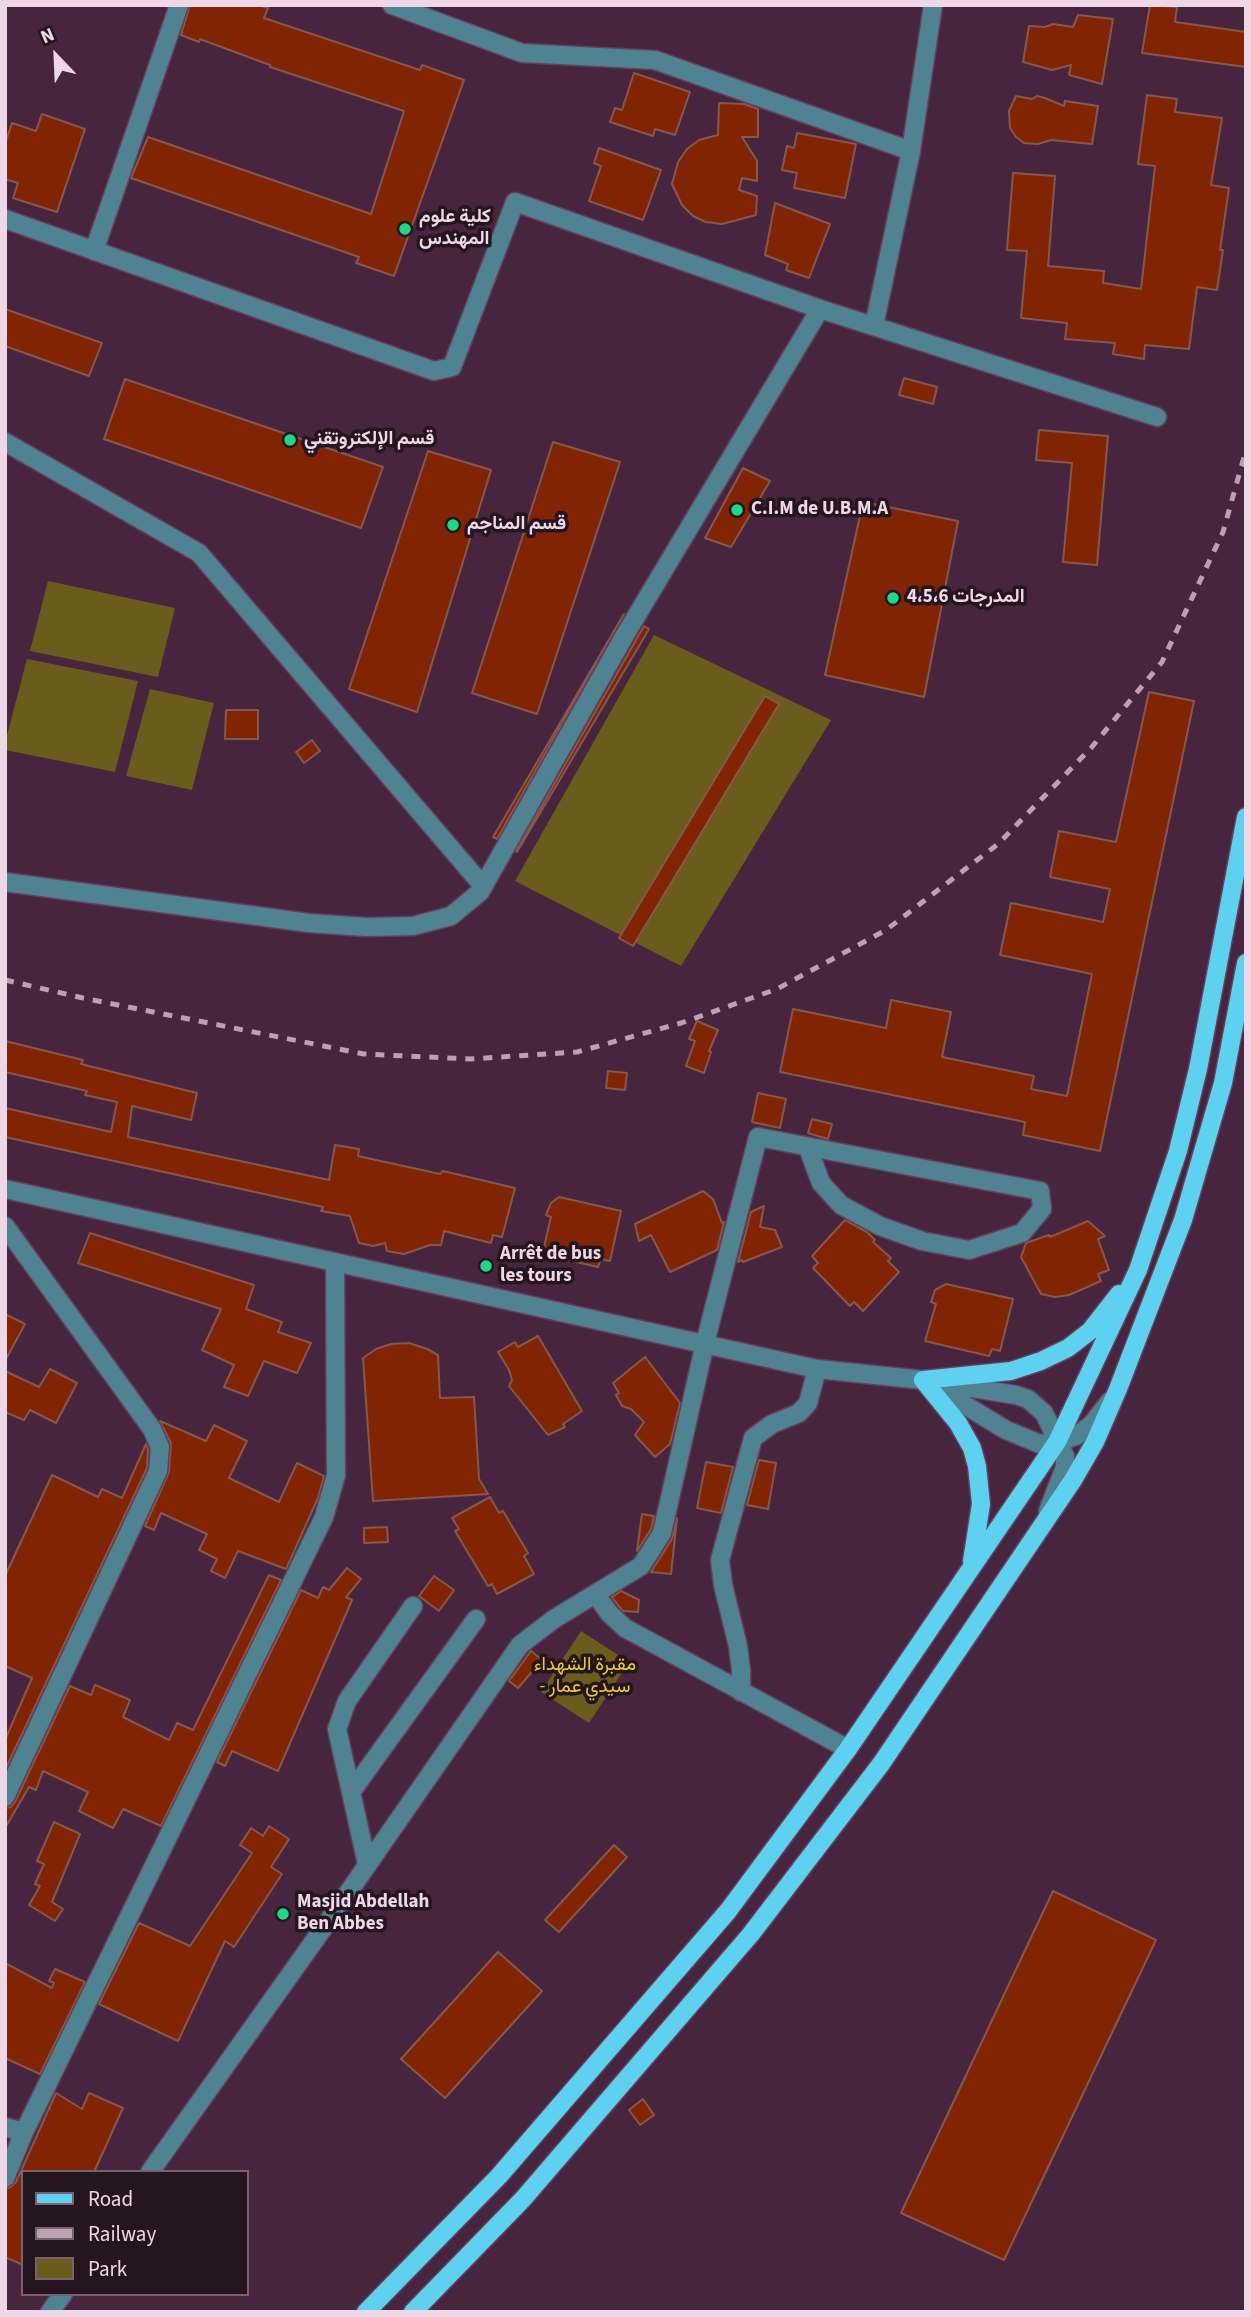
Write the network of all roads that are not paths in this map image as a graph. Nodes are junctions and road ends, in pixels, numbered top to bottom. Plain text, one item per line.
1 (179, 5) edge
2 (392, 5) edge
3 (933, 5) edge
4 (911, 151) junction
5 (5, 219) edge
6 (94, 251) junction
7 (820, 309) junction
8 (874, 326) junction
9 (1157, 417) dead end
10 (5, 442) edge
11 (1246, 817) edge
12 (5, 882) edge
13 (483, 886) junction
14 (1246, 963) edge
15 (808, 1148) junction
16 (5, 1189) edge
17 (5, 1226) edge
18 (335, 1264) junction
19 (1138, 1270) junction
20 (705, 1343) junction
21 (817, 1369) junction
22 (923, 1380) junction
23 (1118, 1390) junction
24 (1058, 1442) junction
25 (1041, 1527) junction
26 (971, 1568) junction
27 (596, 1595) junction
28 (413, 1606) dead end
29 (476, 1619) dead end
30 (741, 1692) junction
31 (848, 1749) junction
32 (351, 1791) junction
33 (5, 1797) edge
34 (367, 1864) junction
35 (5, 2127) edge
36 (24, 2132) junction
37 (151, 2170) edge
38 (5, 2178) edge
39 (62, 2296) edge
40 (50, 2312) edge
41 (366, 2312) edge
42 (413, 2312) edge

1 - 6 street
2 - 4 street
3 - 4 street
4 - 8 street
5 - 6 street
6 - 7 street
7 - 8 street
7 - 13 street
8 - 9 street
10 - 13 street
11 - 19 main road
12 - 13 street
14 - 23 main road
15 - 15 street
15 - 20 street
16 - 18 street
17 - 33 street
18 - 20 street
18 - 36 street
19 - 22 main road
19 - 24 main road
20 - 21 street
20 - 27 street
21 - 22 street
21 - 30 street
22 - 24 street
22 - 24 street
22 - 26 main road
23 - 24 street
23 - 25 main road
24 - 25 street
24 - 26 main road
25 - 42 main road
26 - 31 main road
27 - 30 street
27 - 34 street
28 - 32 street
29 - 32 street
30 - 31 street
31 - 41 main road
32 - 34 street
34 - 37 street
35 - 36 street
36 - 38 street
39 - 40 street

